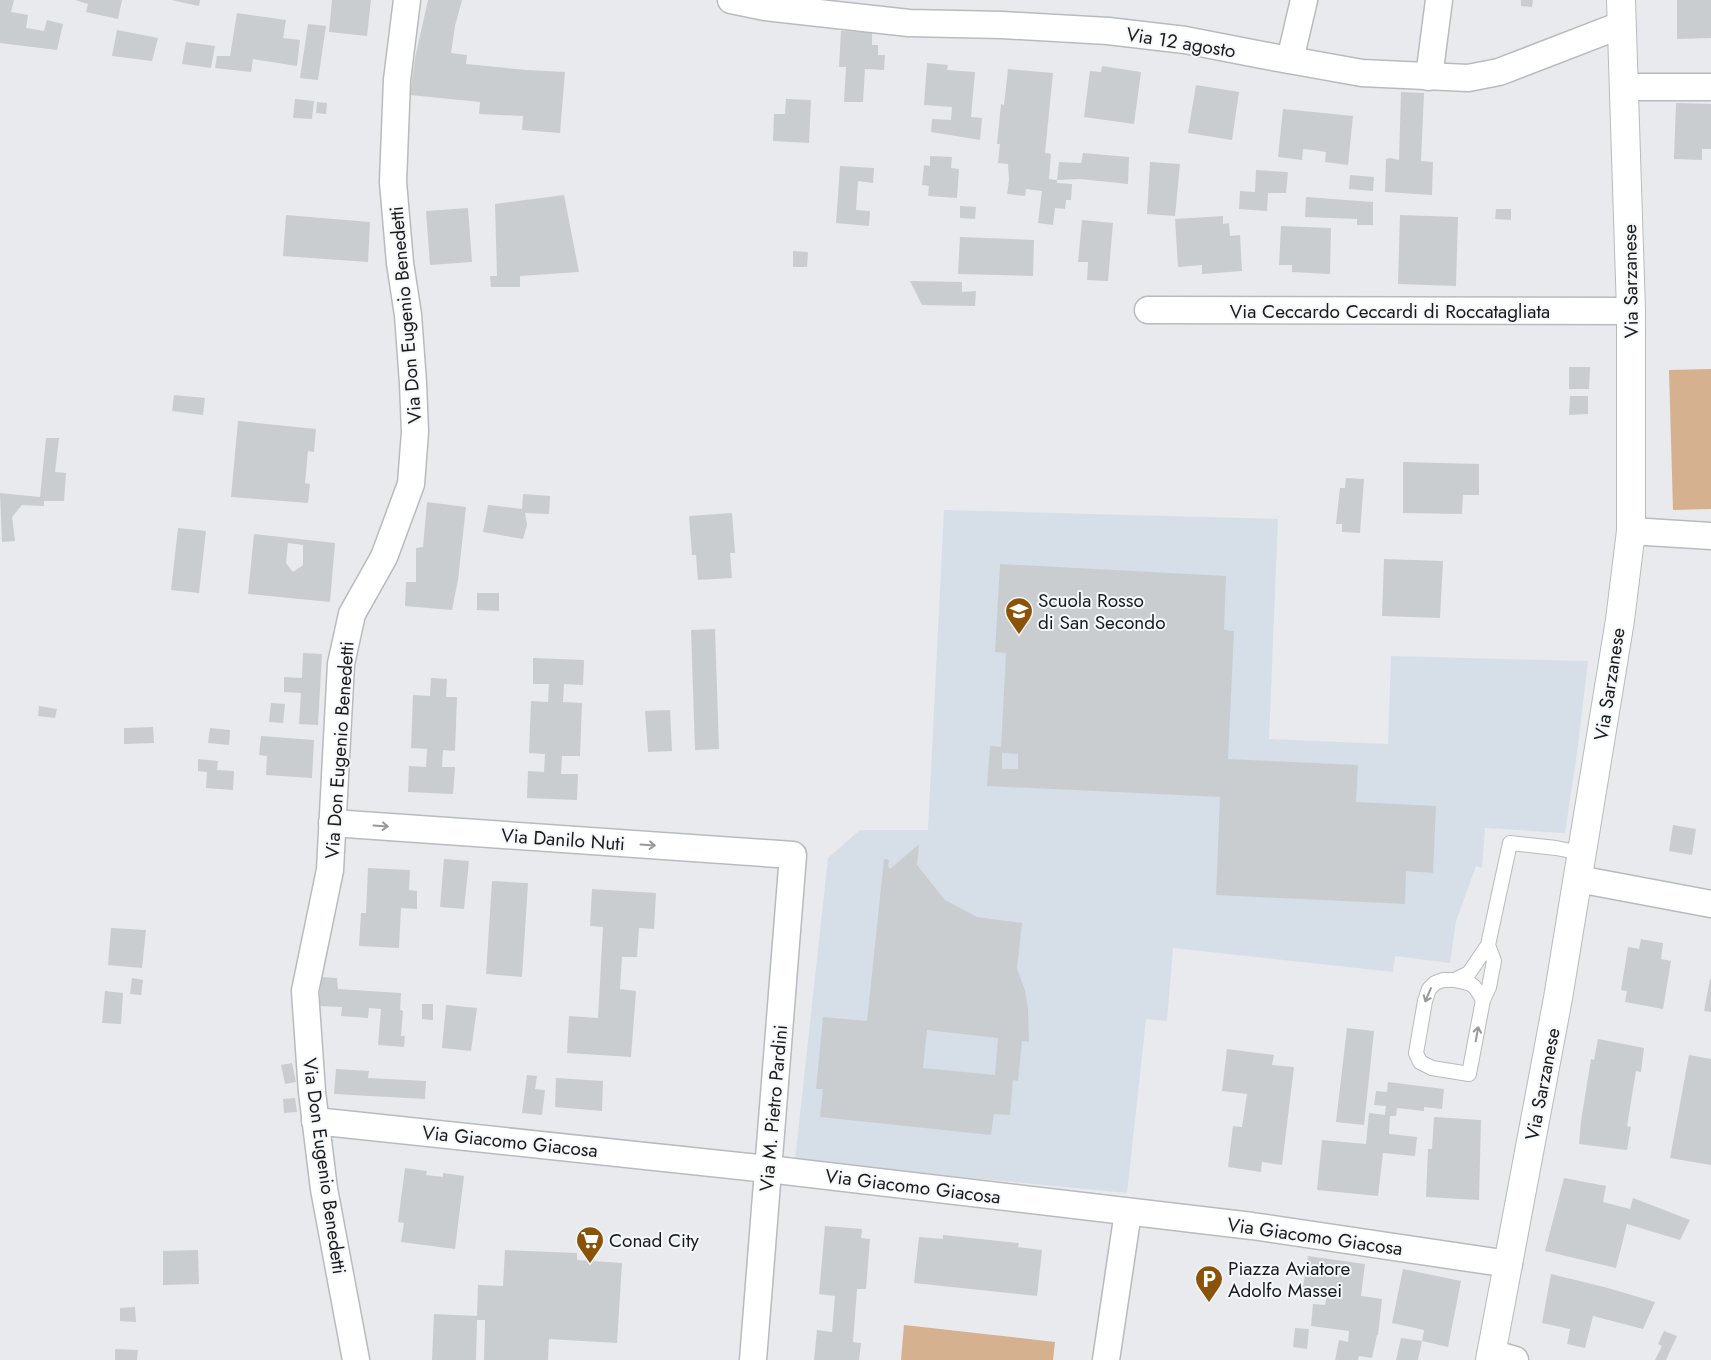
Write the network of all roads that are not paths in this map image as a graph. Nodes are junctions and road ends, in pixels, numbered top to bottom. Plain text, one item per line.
1 (407, 0) edge
2 (733, 0) edge
3 (1304, 0) edge
4 (1439, 0) edge
5 (1621, 13) edge
6 (1290, 60) junction
7 (1429, 77) junction
8 (1624, 86) junction
9 (1711, 87) edge
10 (1148, 310) dead end
11 (1631, 311) junction
12 (1631, 531) junction
13 (1711, 536) edge
14 (332, 823) junction
15 (793, 855) joint
16 (1580, 866) junction
17 (1711, 904) edge
18 (1488, 944) junction
19 (1455, 980) junction
20 (1483, 1000) junction
21 (315, 1121) junction
22 (768, 1169) junction
23 (1128, 1212) junction
24 (1508, 1264) junction
25 (1499, 1358) edge
26 (356, 1360) edge
27 (753, 1360) edge
28 (1106, 1360) edge

1 - 14 street, Via Don Eugenio Benedetti
2 - 6 street, Via 12 agosto
3 - 6 street
4 - 7 street
5 - 7 street, Via 12 agosto
5 - 8 main road, Via Sarzanese
6 - 7 street, Via 12 agosto
8 - 9 street
8 - 11 main road, Via Sarzanese
10 - 11 street, Via Ceccardo Ceccardi di Roccatagliata
11 - 12 main road, Via Sarzanese
12 - 13 street
12 - 16 main road, Via Sarzanese
14 -> 15 street, Via Danilo Nuti
14 - 21 street, Via Don Eugenio Benedetti
15 - 22 street, Via M. Pietro Pardini
16 - 17 street
16 - 18 lane
16 - 24 main road, Via Sarzanese
18 - 19 lane
18 - 20 lane
19 - 20 lane
19 -> 20 lane
21 - 22 street, Via Giacomo Giacosa
21 - 26 street, Via Don Eugenio Benedetti
22 - 23 street, Via Giacomo Giacosa
22 - 27 street, Via M. Pietro Pardini
23 - 24 street, Via Giacomo Giacosa
23 - 28 street
24 - 25 main road, Via Sarzanese

